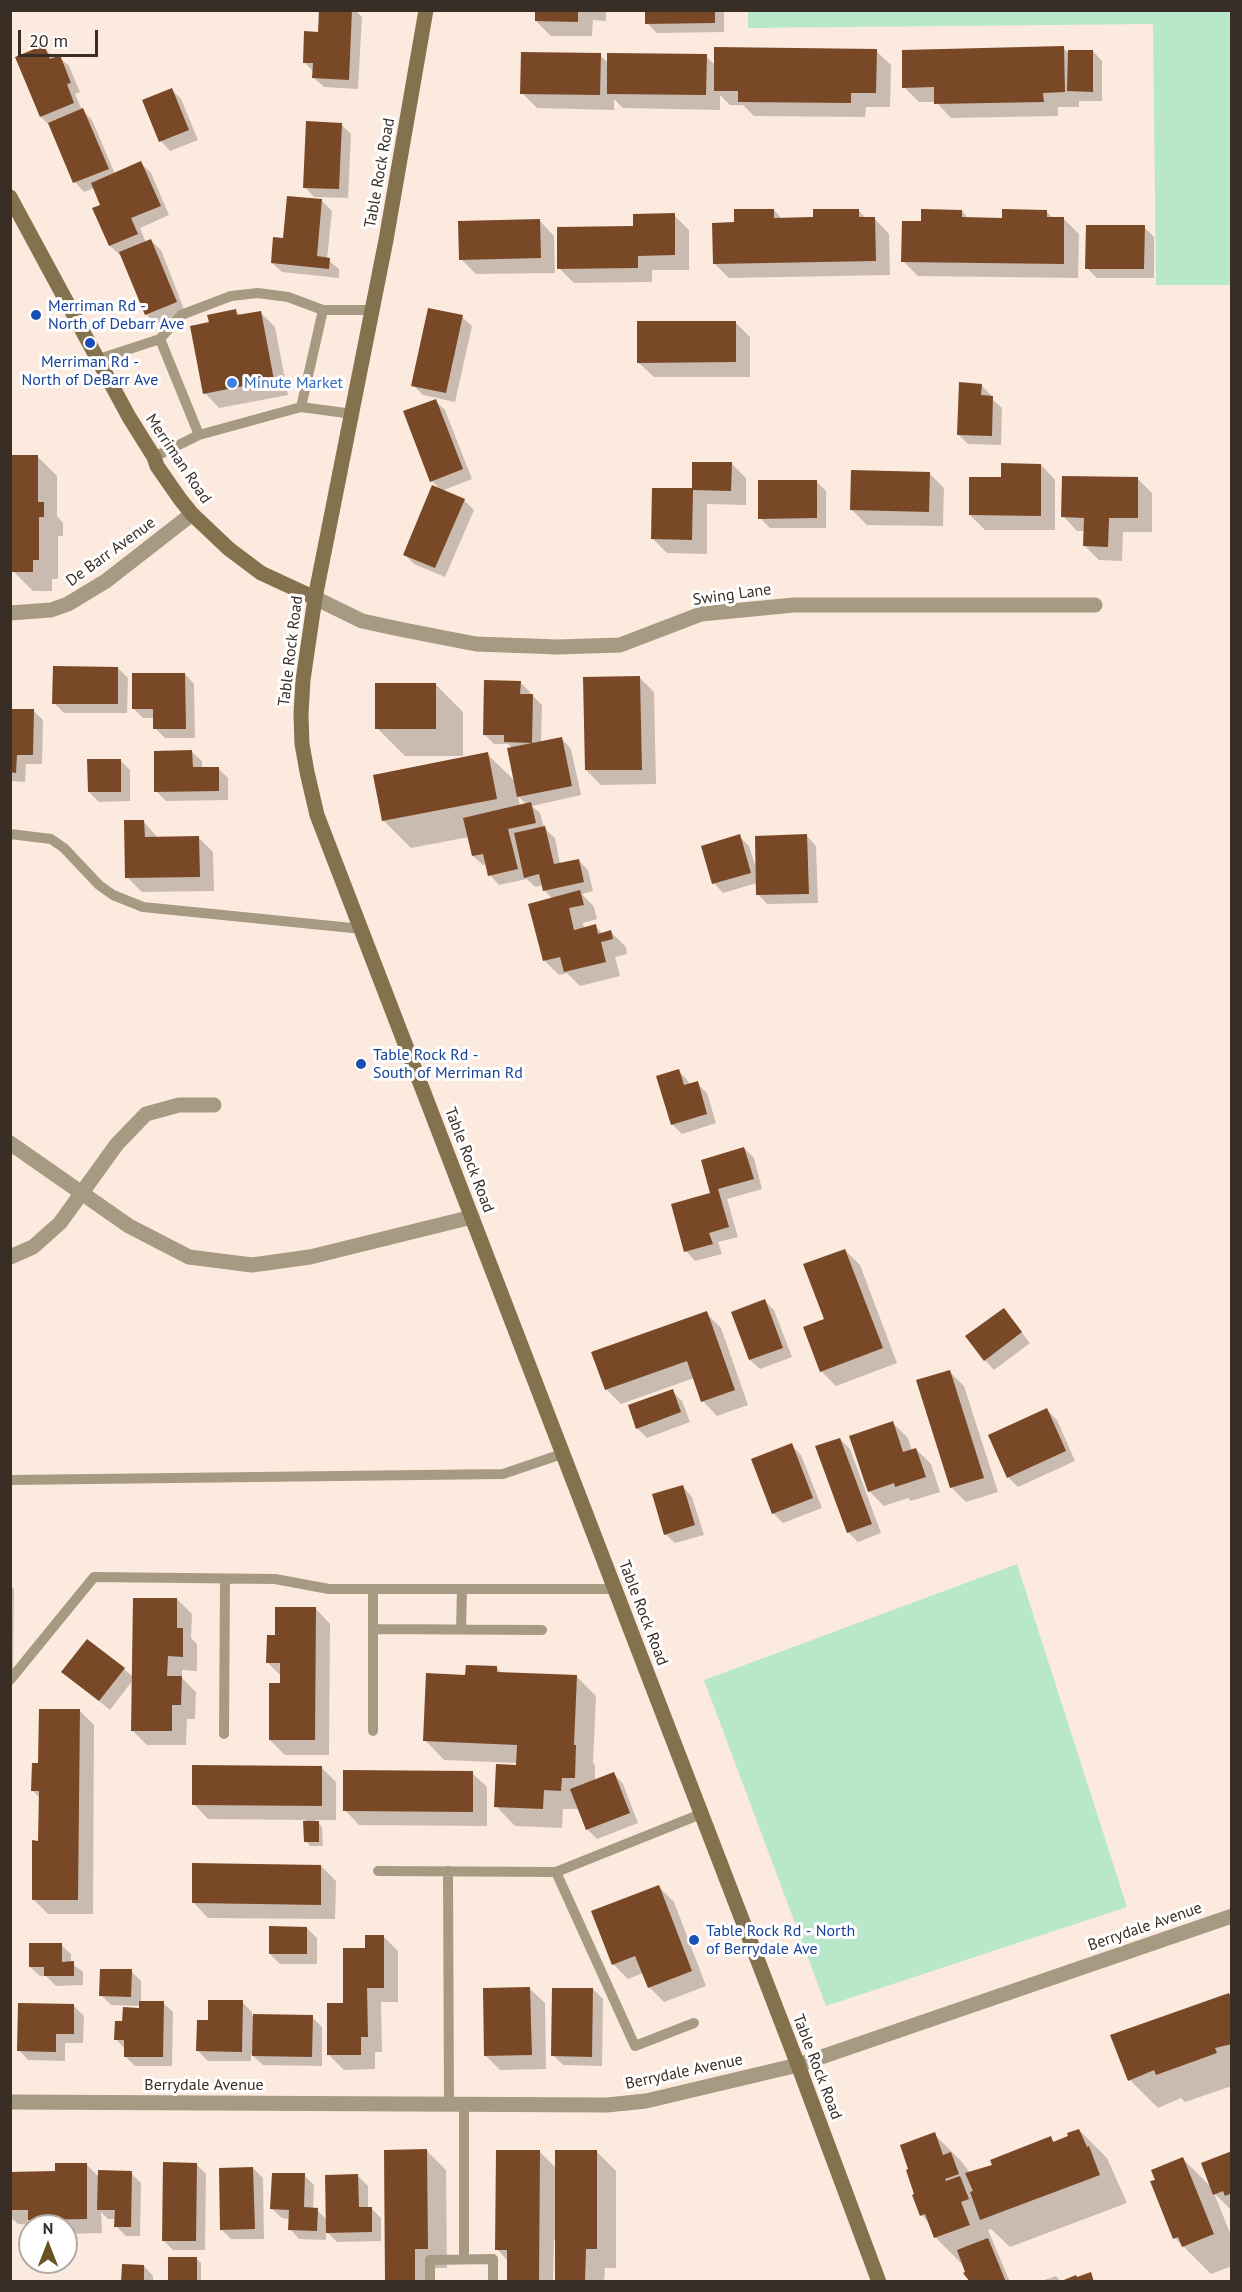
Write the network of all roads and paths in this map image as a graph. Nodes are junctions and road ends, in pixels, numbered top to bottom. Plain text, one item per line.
1 (426, 10) edge
2 (10, 197) edge
3 (323, 310) junction
4 (373, 310) junction
5 (160, 339) junction
6 (99, 359) junction
7 (301, 407) junction
8 (353, 414) junction
9 (199, 435) junction
10 (154, 457) junction
11 (192, 514) junction
12 (315, 598) junction
13 (1095, 605) dead end
14 (10, 613) edge
15 (10, 834) edge
16 (362, 929) junction
17 (214, 1105) dead end
18 (10, 1143) edge
19 (82, 1192) junction
20 (472, 1217) junction
21 (10, 1257) edge
22 (562, 1454) junction
23 (10, 1480) edge
24 (225, 1579) junction
25 (374, 1589) junction
26 (462, 1589) junction
27 (615, 1589) junction
28 (373, 1629) junction
29 (461, 1629) junction
30 (542, 1630) dead end
31 (10, 1680) edge
32 (373, 1731) dead end
33 (224, 1734) dead end
34 (701, 1814) junction
35 (378, 1871) dead end
36 (448, 1871) junction
37 (556, 1872) junction
38 (1232, 1916) edge
39 (694, 2023) dead end
40 (798, 2065) junction
41 (10, 2102) edge
42 (456, 2104) junction
43 (464, 2259) junction
44 (430, 2282) edge
45 (493, 2282) edge
46 (879, 2282) edge

1 - 4 main road, Table Rock Road
2 - 6 main road, Merriman Road
3 - 4 lane
3 - 5 lane
3 - 7 lane
4 - 8 main road, Table Rock Road
5 - 6 lane
5 - 9 lane
6 - 10 main road, Merriman Road
7 - 8 lane
7 - 9 lane
8 - 12 main road, Table Rock Road
9 - 10 lane
10 - 11 main road, Merriman Road
11 - 12 main road, Merriman Road
11 - 14 street, De Barr Avenue
12 - 13 street, Swing Lane
12 - 16 main road, Table Rock Road
15 - 16 lane
16 - 20 main road, Table Rock Road
17 - 19 street
18 - 19 street
19 - 20 street
19 - 21 street
20 - 22 main road, Table Rock Road
22 - 23 lane
22 - 27 main road, Table Rock Road
24 - 25 lane
24 - 31 lane
24 - 33 lane
25 - 26 lane
25 - 28 lane
26 - 27 lane
26 - 29 lane
27 - 34 main road, Table Rock Road
28 - 29 lane
28 - 32 lane
29 - 30 lane
34 - 37 lane
34 - 40 main road, Table Rock Road
35 - 36 lane
36 - 37 lane
36 - 42 lane
37 - 39 lane
38 - 40 street, Berrydale Avenue
40 - 42 street, Berrydale Avenue
40 - 46 main road, Table Rock Road
41 - 42 street, Berrydale Avenue
42 - 43 lane
43 - 44 lane
43 - 45 lane

